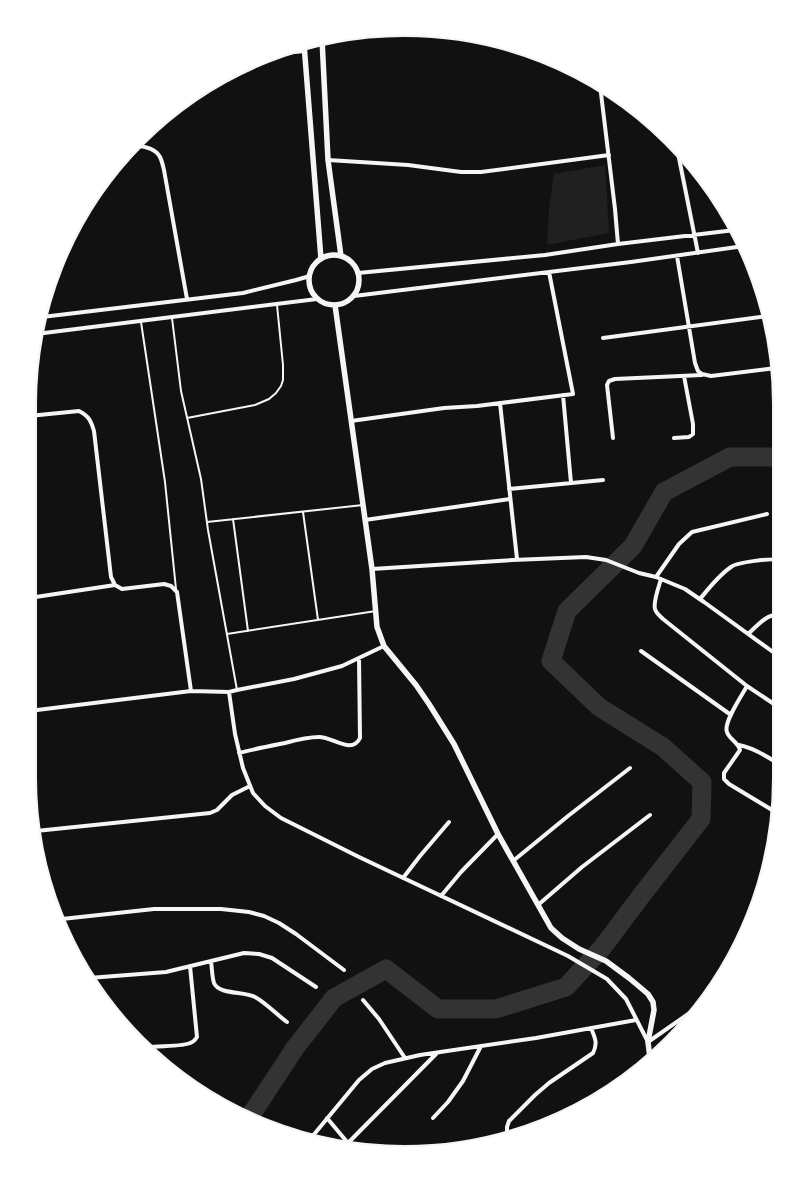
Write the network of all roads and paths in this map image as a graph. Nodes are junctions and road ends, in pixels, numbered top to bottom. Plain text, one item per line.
1 (322, 46) edge
2 (301, 51) edge
3 (305, 51) joint
4 (601, 93) edge
5 (141, 147) edge
6 (609, 155) junction
7 (679, 159) edge
8 (328, 160) junction
9 (729, 231) edge
10 (694, 235) junction
11 (618, 244) junction
12 (737, 247) edge
13 (698, 253) junction
14 (340, 256) junction
15 (677, 256) junction
16 (321, 259) junction
17 (548, 272) junction
18 (358, 273) junction
19 (310, 276) junction
20 (354, 296) junction
21 (317, 298) junction
22 (187, 299) junction
23 (277, 304) junction
24 (335, 305) junction
25 (47, 316) edge
26 (171, 317) junction
27 (762, 317) edge
28 (141, 321) junction
29 (689, 327) junction
30 (43, 333) edge
31 (603, 338) dead end
32 (771, 369) edge
33 (702, 374) junction
34 (684, 376) junction
35 (563, 395) junction
36 (500, 403) junction
37 (36, 415) edge
38 (187, 418) junction
39 (351, 421) junction
40 (613, 438) dead end
41 (674, 438) dead end
42 (603, 480) dead end
43 (571, 483) junction
44 (509, 489) junction
45 (510, 499) junction
46 (363, 505) junction
47 (303, 512) junction
48 (767, 514) dead end
49 (233, 519) junction
50 (365, 520) junction
51 (207, 522) junction
52 (517, 559) junction
53 (773, 559) edge
54 (372, 569) junction
55 (656, 577) junction
56 (661, 580) junction
57 (115, 585) junction
58 (176, 592) junction
59 (36, 597) edge
60 (700, 599) junction
61 (376, 611) junction
62 (773, 615) edge
63 (318, 620) junction
64 (248, 631) junction
65 (227, 634) junction
66 (748, 634) junction
67 (384, 646) junction
68 (641, 651) dead end
69 (773, 652) edge
70 (360, 658) junction
71 (747, 686) junction
72 (237, 690) junction
73 (191, 691) junction
74 (229, 692) junction
75 (773, 703) edge
76 (36, 710) edge
77 (731, 715) junction
78 (739, 745) junction
79 (239, 752) junction
80 (773, 760) edge
81 (630, 768) dead end
82 (250, 786) junction
83 (771, 810) edge
84 (650, 815) dead end
85 (448, 822) dead end
86 (40, 831) edge
87 (498, 834) junction
88 (514, 861) junction
89 (403, 878) junction
90 (440, 896) junction
91 (538, 904) junction
92 (64, 919) edge
93 (210, 961) junction
94 (190, 966) junction
95 (344, 970) dead end
96 (95, 978) edge
97 (316, 987) dead end
98 (362, 1000) dead end
99 (685, 1016) edge
100 (636, 1020) junction
101 (287, 1022) dead end
102 (592, 1028) junction
103 (648, 1042) junction
104 (153, 1046) edge
105 (481, 1046) junction
106 (437, 1052) junction
107 (649, 1053) edge
108 (405, 1058) junction
109 (327, 1118) junction
110 (433, 1118) dead end
111 (507, 1131) edge
112 (314, 1134) edge
113 (347, 1141) edge
114 (349, 1142) edge

1 - 8 street
2 - 3 street
3 - 16 street
4 - 6 street
5 - 22 street
6 - 8 street
6 - 11 street
7 - 10 street
8 - 14 street
9 - 10 street
10 - 11 street
10 - 13 street
11 - 18 street
12 - 13 street
13 - 15 street
14 - 16 street
14 - 18 street
15 - 17 street
15 - 29 street
16 - 19 street
17 - 20 street
17 - 35 street
18 - 20 street
19 - 21 street
19 - 22 street
20 - 24 street
21 - 23 street
21 - 24 street
22 - 25 street
23 - 26 street
23 - 38 lane
24 - 39 street
26 - 28 street
26 - 38 lane
27 - 29 street
28 - 30 street
28 - 58 lane
29 - 31 street
29 - 33 street
32 - 33 street
33 - 34 street
34 - 40 street
34 - 41 street
35 - 36 street
35 - 43 street
36 - 39 street
36 - 44 street
37 - 57 street
38 - 51 lane
39 - 46 street
42 - 43 street
43 - 44 street
44 - 45 street
45 - 50 street
45 - 52 street
46 - 47 lane
46 - 50 street
47 - 49 lane
47 - 63 lane
48 - 55 street
49 - 51 lane
49 - 64 lane
50 - 54 street
51 - 65 lane
52 - 54 street
52 - 55 street
53 - 60 street
54 - 61 street
55 - 56 street
56 - 60 street
56 - 71 street
57 - 58 street
57 - 59 street
58 - 73 street
60 - 66 street
61 - 63 lane
61 - 67 street
62 - 66 street
63 - 64 lane
64 - 65 lane
65 - 72 lane
66 - 69 street
67 - 70 street
67 - 87 street
68 - 77 street
70 - 72 street
70 - 79 street
71 - 75 street
71 - 77 street
72 - 74 street
73 - 74 street
73 - 76 street
74 - 79 street
77 - 78 street
78 - 80 street
78 - 83 street
79 - 82 street
81 - 88 street
82 - 86 street
82 - 89 street
84 - 91 street
85 - 89 street
87 - 88 street
87 - 90 street
88 - 91 street
89 - 90 street
90 - 100 street
91 - 103 street
92 - 95 street
93 - 94 street
93 - 97 street
93 - 101 street
94 - 96 street
94 - 104 street
98 - 108 street
99 - 103 street
100 - 102 street
100 - 103 street
102 - 105 street
102 - 111 street
103 - 107 street
105 - 106 street
105 - 110 street
106 - 108 street
106 - 114 street
108 - 109 street
109 - 112 street
109 - 113 street

